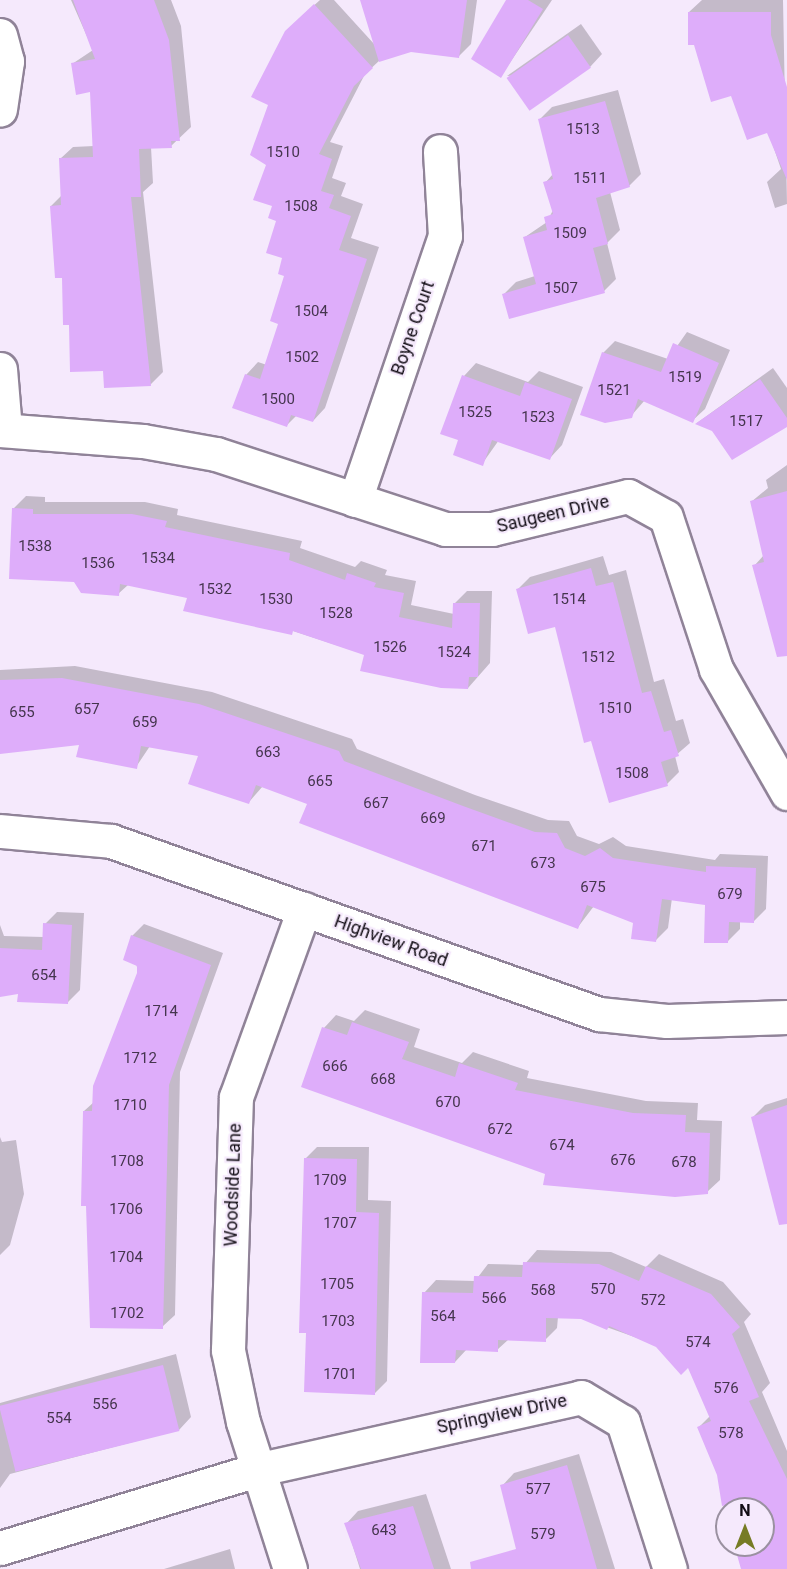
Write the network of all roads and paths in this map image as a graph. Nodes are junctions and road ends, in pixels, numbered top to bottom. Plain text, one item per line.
1 (0, 35) edge
2 (0, 109) edge
3 (441, 151) dead end
4 (0, 369) edge
5 (3, 430) edge
6 (355, 500) junction
7 (787, 793) edge
8 (0, 831) edge
9 (304, 909) junction
10 (787, 1017) edge
11 (260, 1469) junction
12 (0, 1548) edge
13 (290, 1569) edge
14 (670, 1569) edge

1 - 2 street
3 - 6 street, Boyne Court
4 - 5 street
5 - 6 street, Saugeen Drive
6 - 7 street, Saugeen Drive
8 - 9 street, Highview Road
9 - 10 street, Highview Road
9 - 11 street, Woodside Lane
11 - 12 street, Springview Drive
11 - 13 street
11 - 14 street, Springview Drive

